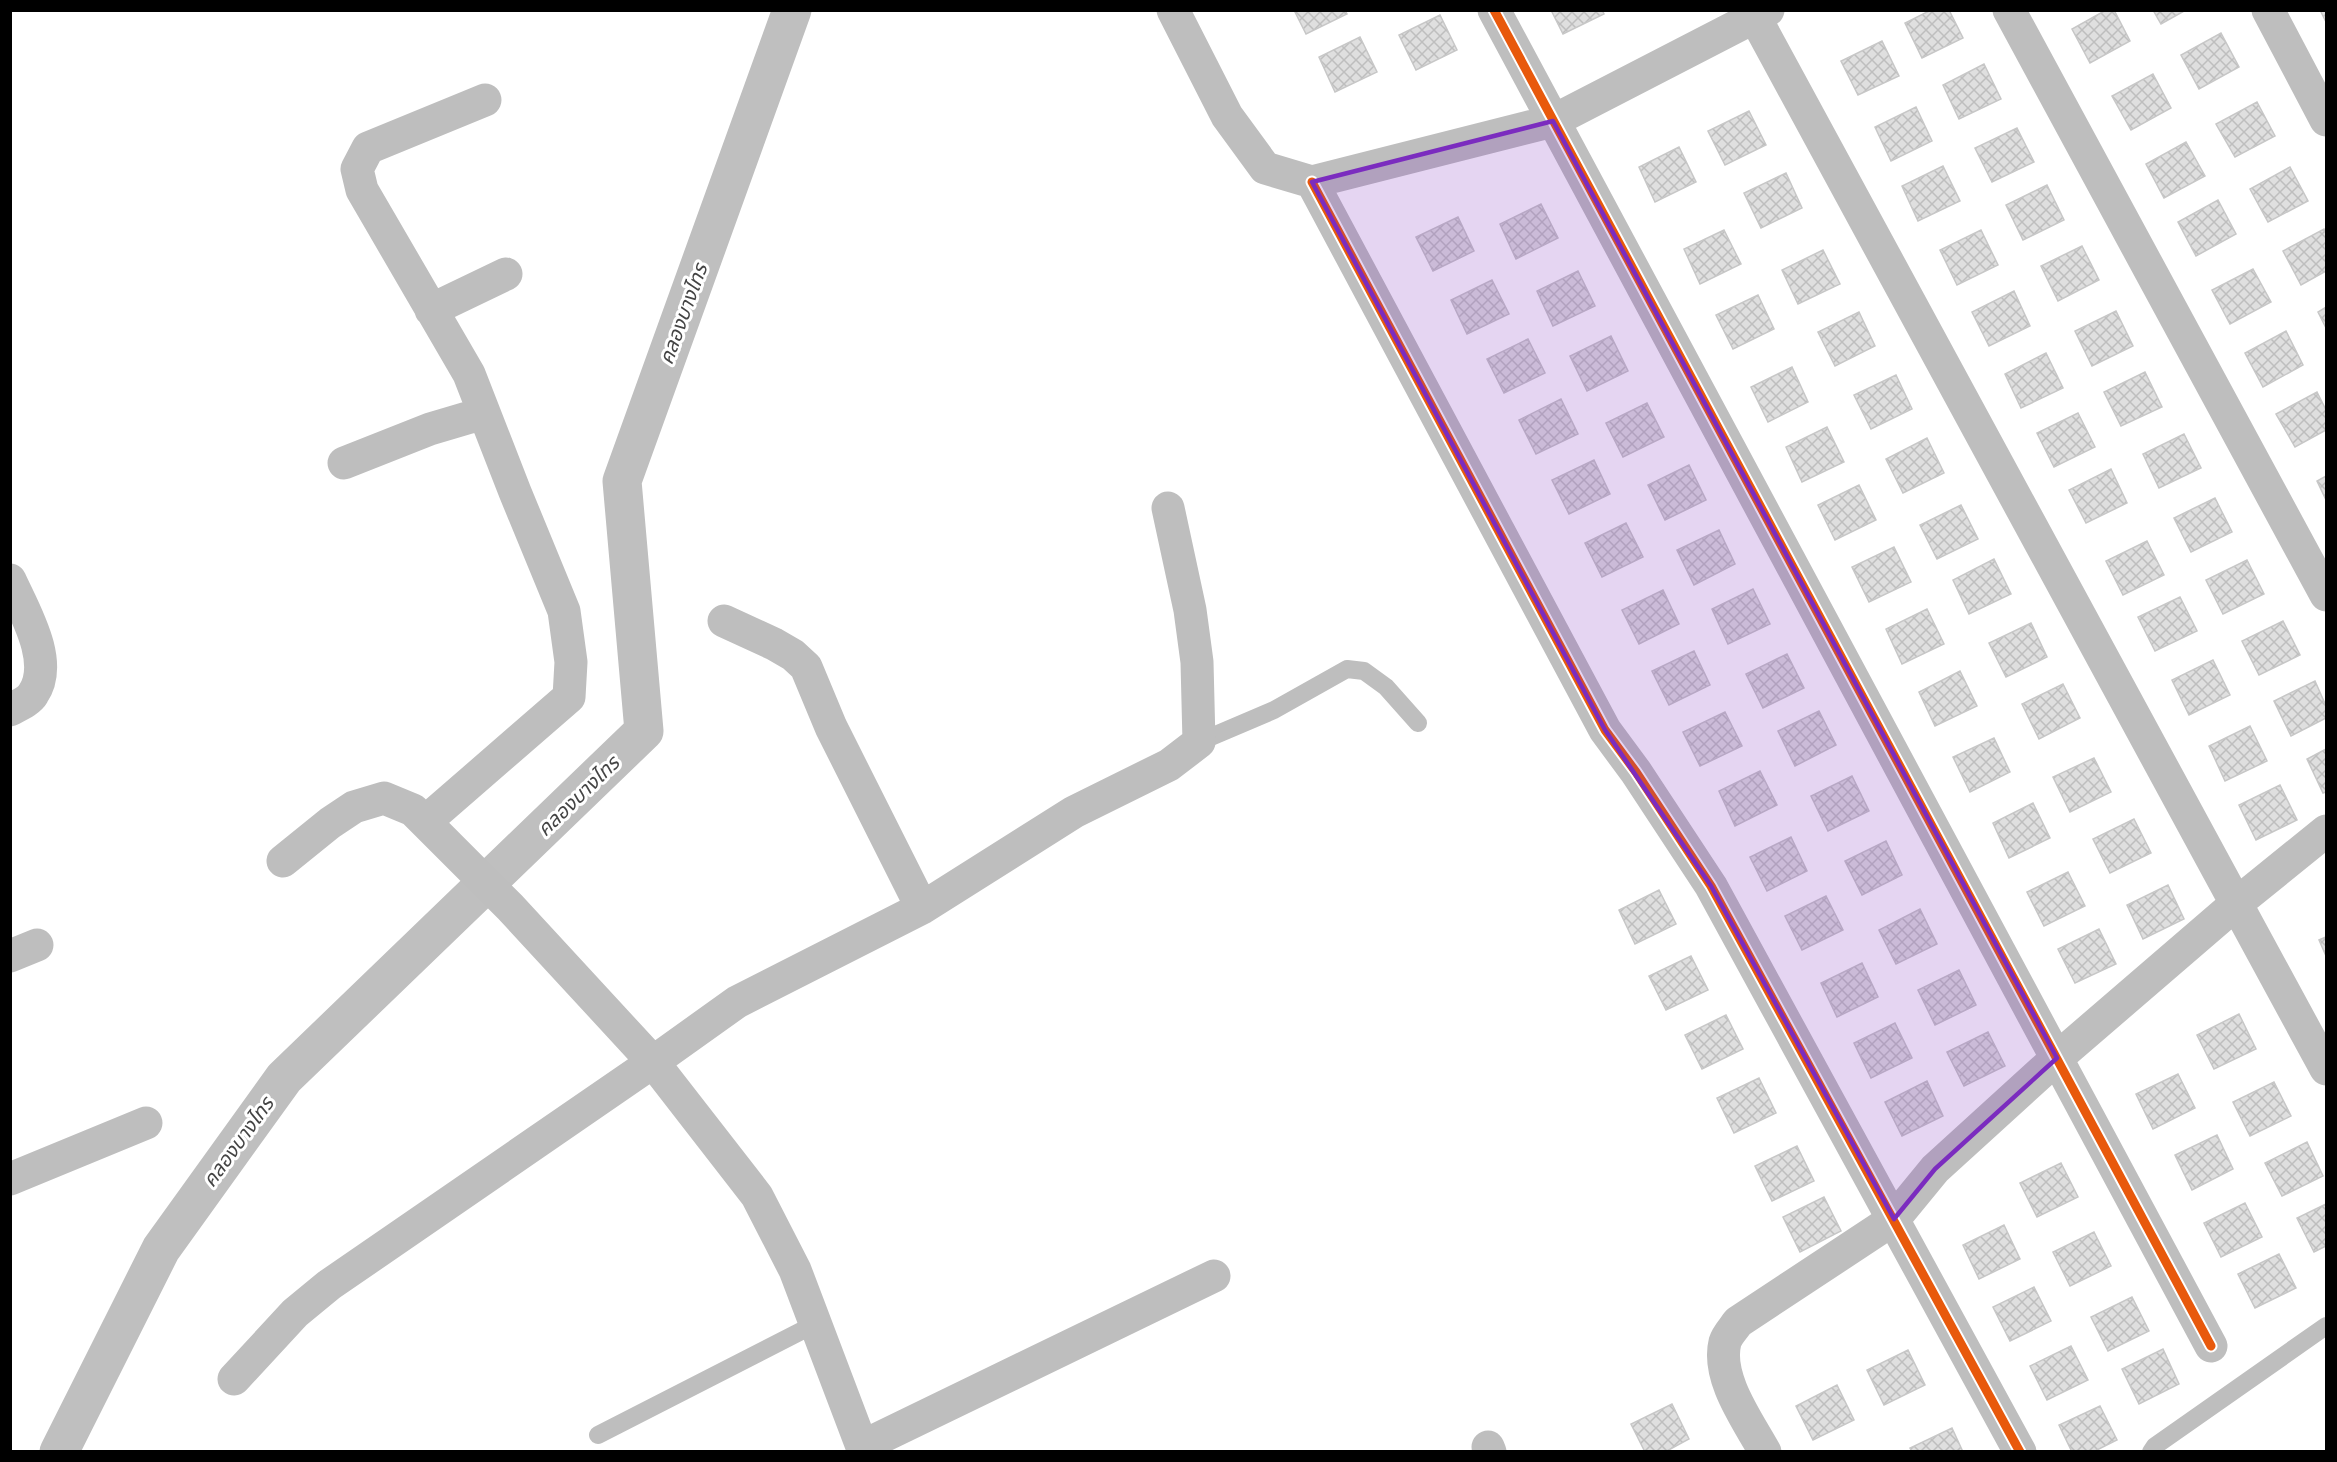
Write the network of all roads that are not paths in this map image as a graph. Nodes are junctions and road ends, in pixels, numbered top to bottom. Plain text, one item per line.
1 (1173, 10) edge
2 (1494, 10) edge
3 (2009, 10) edge
4 (2268, 10) edge
5 (1758, 13) edge
6 (485, 100) dead end
7 (2326, 120) edge
8 (1553, 121) junction
9 (1312, 182) junction
10 (506, 274) dead end
11 (431, 310) junction
12 (484, 413) junction
13 (345, 463) dead end
14 (1168, 508) dead end
15 (10, 580) edge
16 (2326, 595) edge
17 (724, 621) dead end
18 (10, 710) edge
19 (1418, 723) dead end
20 (1199, 742) junction
21 (433, 830) junction
22 (2326, 831) edge
23 (283, 861) dead end
24 (2237, 903) junction
25 (922, 908) junction
26 (2057, 1058) junction
27 (653, 1062) junction
28 (2326, 1069) edge
29 (146, 1123) dead end
30 (10, 1179) edge
31 (1894, 1219) junction
32 (1214, 1276) dead end
33 (815, 1324) junction
34 (2326, 1326) edge
35 (2211, 1346) dead end
36 (234, 1379) dead end
37 (598, 1435) dead end
38 (863, 1449) edge
39 (1765, 1452) edge
40 (2020, 1452) edge
41 (2151, 1452) edge

1 - 9 street
2 - 8 street
3 - 16 street
4 - 7 street
5 - 8 street
5 - 24 street
6 - 11 street
8 - 9 street
8 - 26 street
9 - 31 street
10 - 11 street
11 - 12 street
12 - 13 street
12 - 21 street
14 - 20 street
15 - 18 street
17 - 25 street
19 - 20 lane
20 - 25 street
21 - 23 street
21 - 27 street
22 - 24 street
24 - 26 street
24 - 28 street
25 - 27 street
26 - 31 street
26 - 35 street
27 - 33 street
27 - 36 street
29 - 30 street
31 - 39 street
31 - 40 street
32 - 38 street
33 - 37 lane
33 - 38 street
34 - 41 lane

